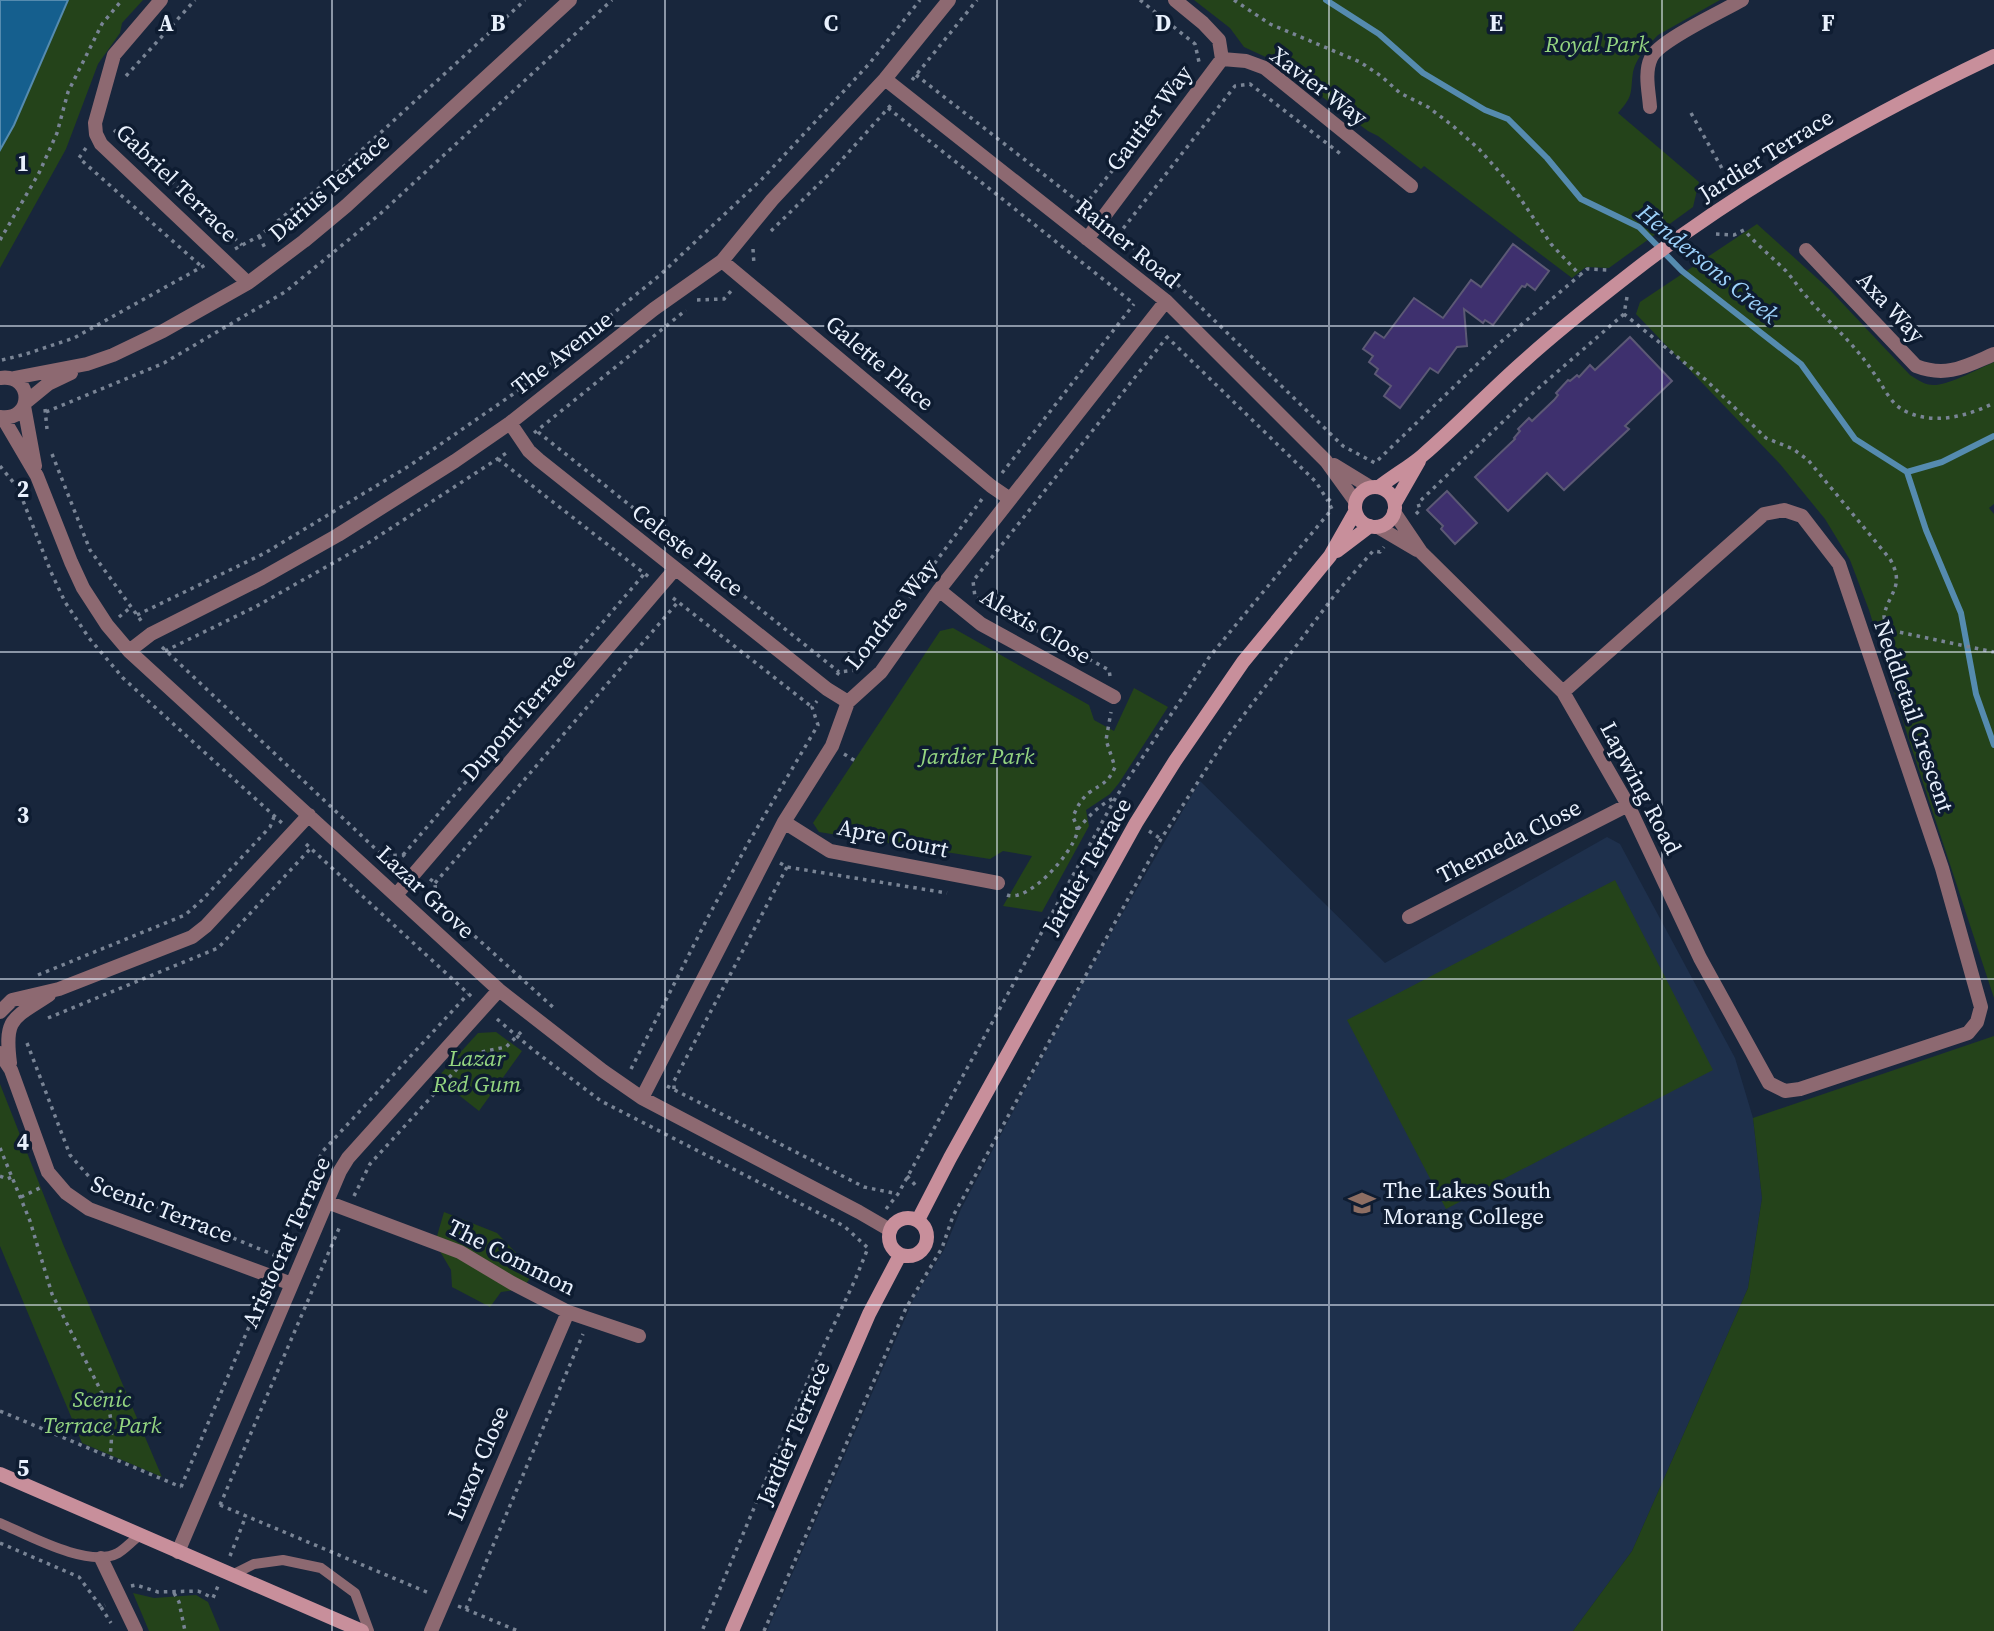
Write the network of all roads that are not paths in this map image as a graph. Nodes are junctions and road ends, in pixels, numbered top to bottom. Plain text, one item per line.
1 (161, 0) edge
2 (570, 0) edge
3 (949, 0) edge
4 (1175, 0) edge
5 (1742, 0) edge
6 (1994, 57) edge
7 (1222, 59) junction
8 (885, 79) junction
9 (1650, 107) dead end
10 (1411, 187) dead end
11 (1087, 239) junction
12 (1806, 250) dead end
13 (722, 261) junction
14 (248, 283) junction
15 (1166, 301) junction
16 (1994, 354) edge
17 (87, 364) junction
18 (7, 378) edge
19 (25, 404) junction
20 (2, 418) edge
21 (510, 423) junction
22 (1421, 457) junction
23 (1326, 461) junction
24 (37, 476) junction
25 (1374, 487) junction
26 (1010, 499) junction
27 (1355, 506) junction
28 (1394, 507) junction
29 (1374, 527) junction
30 (1399, 531) junction
31 (1330, 556) junction
32 (676, 569) junction
33 (939, 590) junction
34 (129, 651) junction
35 (1563, 692) junction
36 (1114, 697) road end
37 (848, 702) junction
38 (1628, 806) junction
39 (309, 815) junction
40 (784, 822) junction
41 (998, 883) road end
42 (396, 895) junction
43 (1409, 917) dead end
44 (499, 990) junction
45 (4, 1015) edge
46 (0, 1053) edge
47 (11, 1070) junction
48 (1769, 1083) joint
49 (642, 1098) junction
50 (327, 1202) junction
51 (918, 1220) junction
52 (890, 1230) junction
53 (900, 1255) junction
54 (292, 1284) junction
55 (568, 1312) junction
56 (639, 1336) dead end
57 (0, 1474) edge
58 (0, 1523) edge
59 (139, 1536) junction
60 (178, 1552) junction
61 (101, 1558) junction
62 (232, 1575) junction
63 (136, 1631) edge
64 (362, 1631) edge
65 (369, 1631) edge
66 (431, 1631) edge
67 (732, 1631) edge

1 - 14 street, Gabriel Terrace
2 - 14 street, Darius Terrace
3 - 8 street, The Avenue
4 - 7 street
5 - 9 street
6 - 22 street, Jardier Terrace
7 - 10 street, Xavier Way
7 - 11 street, Gautier Way
8 - 11 street, Rainer Road
8 - 13 street, The Avenue
11 - 15 street, Rainer Road
12 - 16 street, Axa Way
13 - 21 street, The Avenue
13 - 26 street, Galette Place
14 - 17 street, Darius Terrace
15 - 23 street, Rainer Road
15 - 26 street, Londres Way
17 - 18 street, Darius Terrace
17 - 19 street, Darius Terrace
18 - 19 street, Lazar Grove
19 - 20 street, Darius Terrace
19 - 24 street, Lazar Grove
20 - 24 street, Lazar Grove
21 - 32 street, Celeste Place
21 - 34 street, The Avenue
22 - 25 street, Jardier Terrace
22 - 28 street, Jardier Terrace
23 - 25 street, Rainer Road
23 - 27 street, Rainer Road
24 - 34 street, Lazar Grove
25 - 27 street
25 - 28 street
26 - 33 street, Londres Way
27 - 29 street
27 - 31 street, Jardier Terrace
28 - 29 street
28 - 30 street, Lapwing Road
29 - 30 street, Lapwing Road
29 - 31 street, Jardier Terrace
30 - 35 street, Lapwing Road
31 - 51 street, Jardier Terrace
32 - 37 street, Celeste Place
32 - 42 street, Dupont Terrace
33 - 36 street, Alexis Close
33 - 37 street, Londres Way
34 - 39 street, Lazar Grove
35 - 38 street, Lapwing Road
35 - 48 street, Neddletail Crescent
37 - 40 street, Londres Way
38 - 43 street, Themeda Close
38 - 48 street, Lapwing Road
39 - 42 street, Lazar Grove
39 - 45 street
40 - 41 street, Apre Court
40 - 49 street, Londres Way
42 - 44 street, Lazar Grove
44 - 49 street, Lazar Grove
44 - 50 street, Aristocrat Terrace
45 - 47 street, Scenic Terrace
46 - 47 street, Scenic Terrace
47 - 54 street, Scenic Terrace
49 - 52 street, Lazar Grove
50 - 54 street, Aristocrat Terrace
50 - 55 street, The Common
51 - 52 street
51 - 53 street
52 - 53 street
53 - 67 street, Jardier Terrace
54 - 60 street, Aristocrat Terrace
55 - 56 street, The Common
55 - 66 street, Luxor Close
57 - 59 street
58 - 61 lane
59 - 60 street
59 - 61 lane
60 - 62 street
61 - 63 street
62 - 64 street
62 - 65 lane

